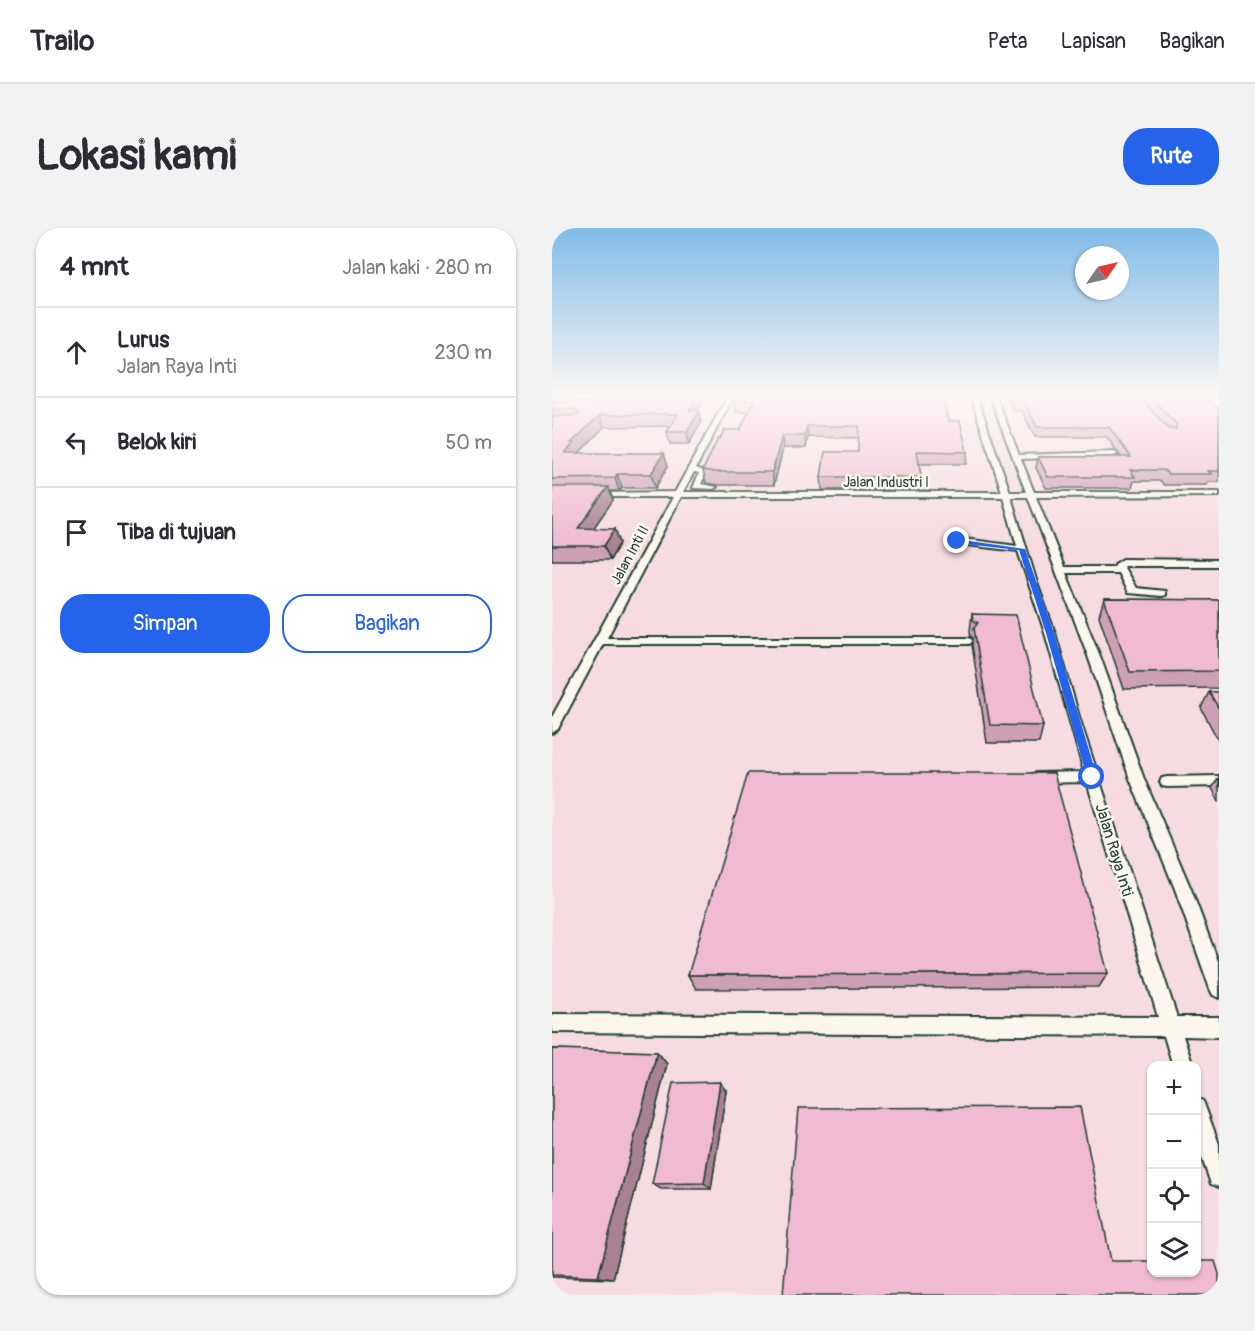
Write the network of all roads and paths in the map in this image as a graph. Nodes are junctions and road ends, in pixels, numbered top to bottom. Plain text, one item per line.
1 (705, 444) edge
2 (990, 444) edge
3 (1011, 444) edge
4 (1114, 454) edge
5 (1016, 457) junction
6 (691, 470) junction
7 (775, 488) dead end
8 (1219, 494) edge
9 (588, 495) edge
10 (678, 495) junction
11 (1007, 495) junction
12 (1032, 496) junction
13 (957, 541) dead end
14 (1021, 549) junction
15 (1219, 563) edge
16 (1059, 570) junction
17 (1120, 570) junction
18 (1161, 593) dead end
19 (598, 641) junction
20 (969, 641) dead end
21 (552, 729) edge
22 (1092, 777) junction
23 (1024, 779) edge
24 (1219, 781) edge
25 (1167, 782) dead end
26 (1219, 989) edge
27 (552, 1023) edge
28 (1170, 1025) junction
29 (1219, 1027) edge
30 (1182, 1061) edge
31 (1199, 1115) edge
32 (1219, 1176) edge

1 - 6 street, Jalan Inti II
2 - 11 street, Jalan Raya Inti
3 - 5 street
4 - 5 street
5 - 12 street
6 - 7 street
6 - 10 street, Jalan Inti II
8 - 12 street, Jalan Industri I
9 - 10 street, Jalan Industri I
10 - 11 street, Jalan Industri I
10 - 19 street, Jalan Inti II
11 - 12 street, Jalan Industri I
11 - 14 street, Jalan Raya Inti
12 - 16 street
13 - 14 street
14 - 22 street, Jalan Raya Inti
15 - 17 street
16 - 17 street
16 - 26 street
17 - 18 street
19 - 20 street
19 - 21 street, Jalan Inti II
22 - 23 street
22 - 28 street, Jalan Raya Inti
24 - 25 street
27 - 28 street
28 - 29 street
28 - 30 street, Jalan Raya Inti
31 - 32 street

